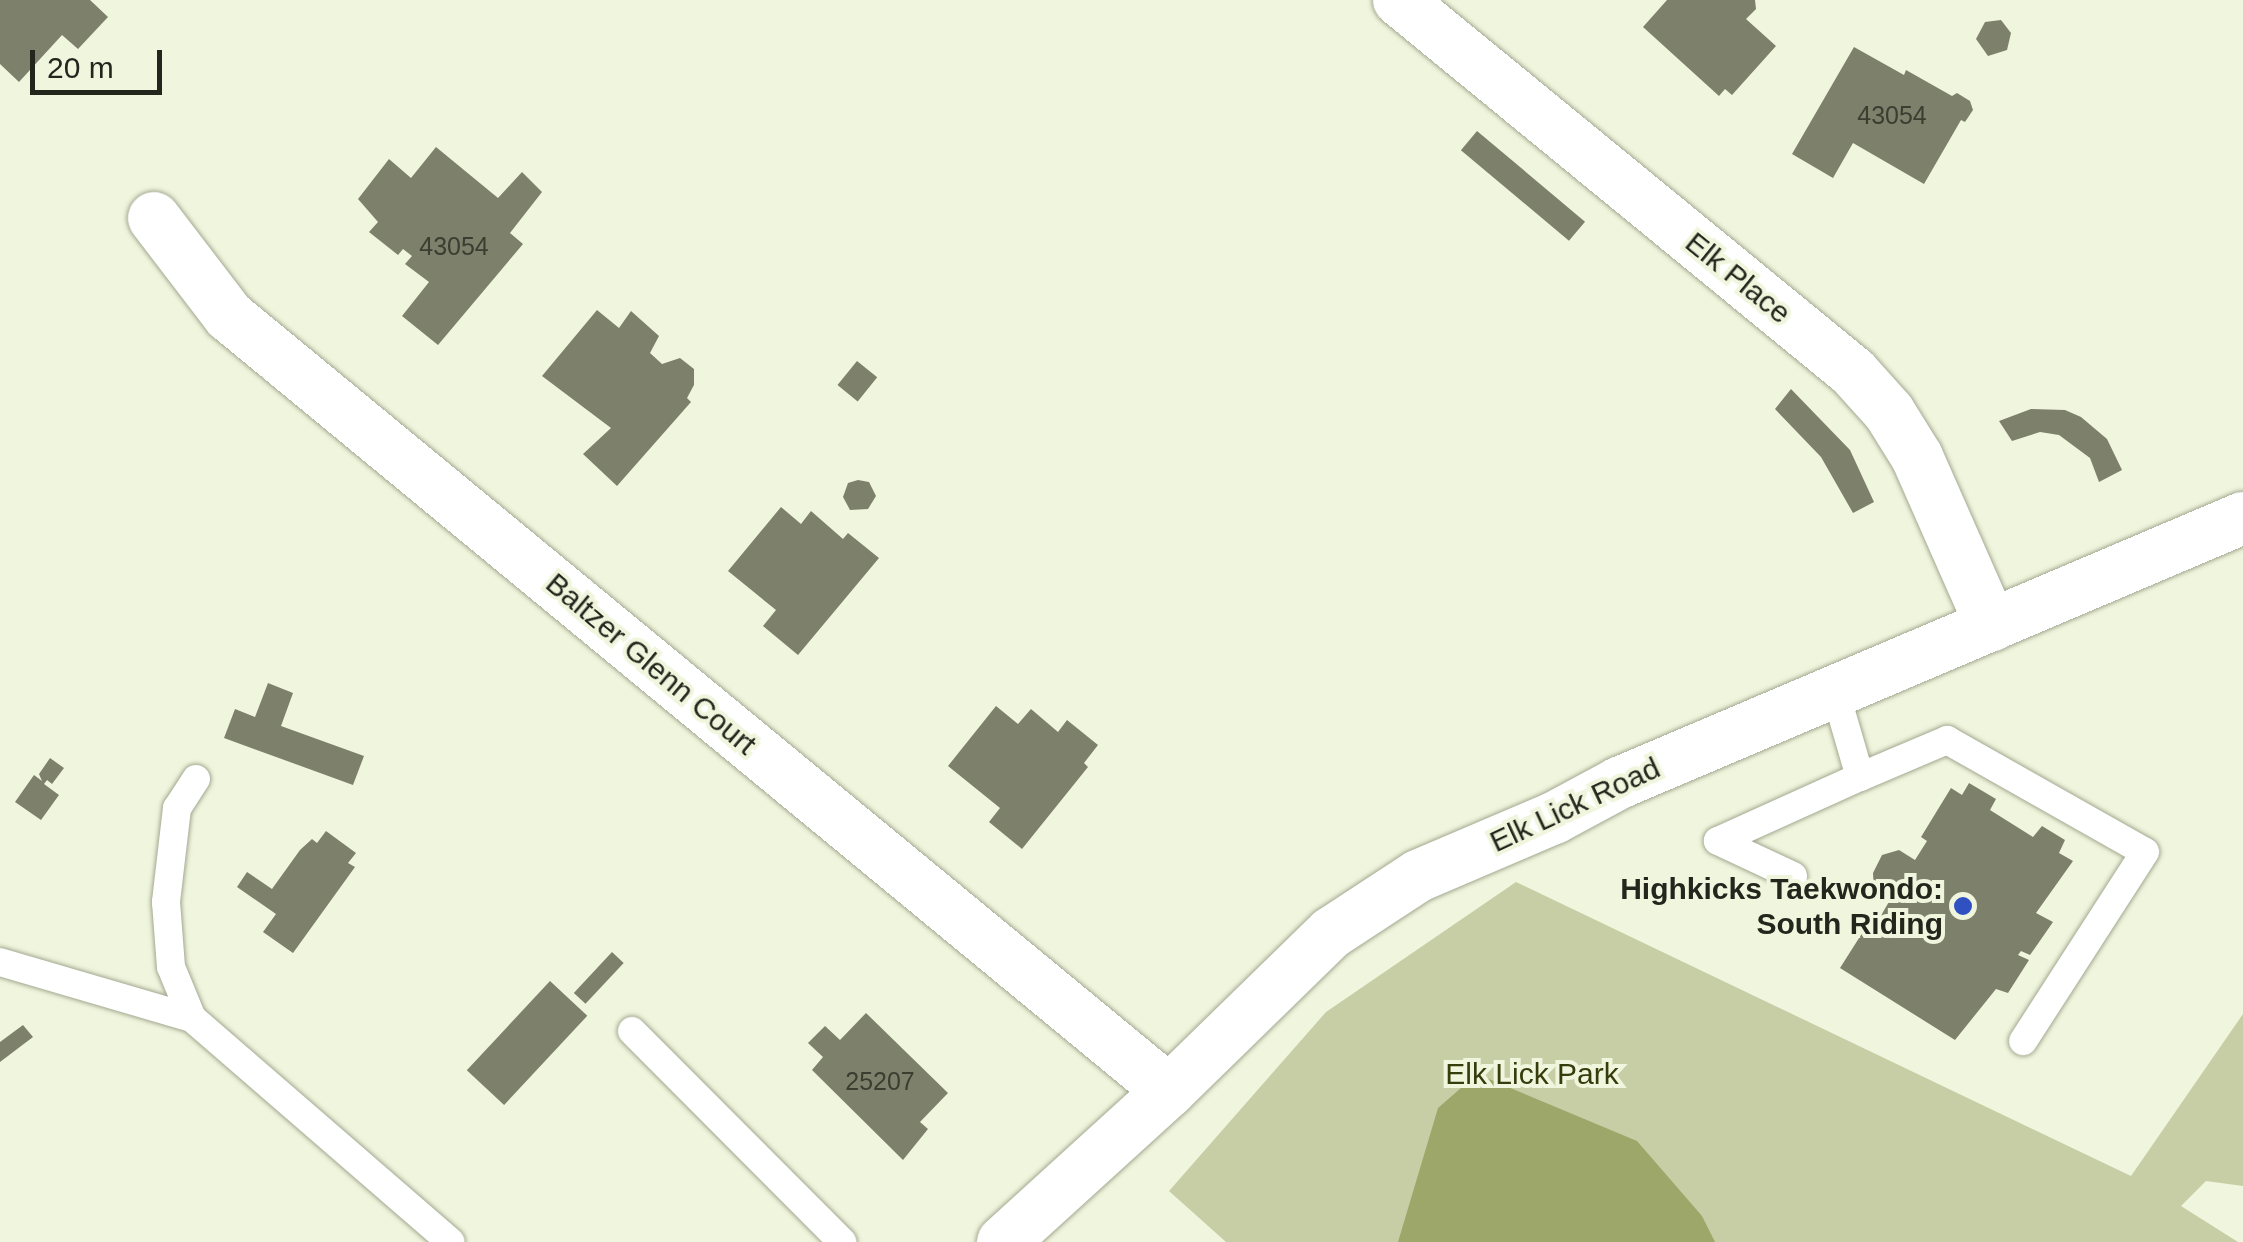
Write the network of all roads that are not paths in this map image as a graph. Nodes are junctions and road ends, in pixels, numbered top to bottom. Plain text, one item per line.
1 (1399, 0) edge
2 (154, 218) dead end
3 (2243, 518) edge
4 (1991, 625) junction
5 (1835, 691) junction
6 (1860, 777) junction
7 (196, 779) dead end
8 (1793, 876) dead end
9 (0, 962) edge
10 (192, 1018) junction
11 (632, 1031) dead end
12 (2023, 1041) dead end
13 (1169, 1092) junction
14 (450, 1242) edge
15 (842, 1242) edge
16 (1003, 1242) edge

1 - 4 street, Elk Place
2 - 13 street, Baltzer Glenn Court
3 - 4 street, Elk Lick Road
4 - 5 street, Elk Lick Road
5 - 6 lane
5 - 13 street, Elk Lick Road
6 - 8 lane
6 - 12 lane
7 - 10 lane
9 - 10 lane
10 - 14 lane
11 - 15 lane
13 - 16 street, Elk Lick Road

